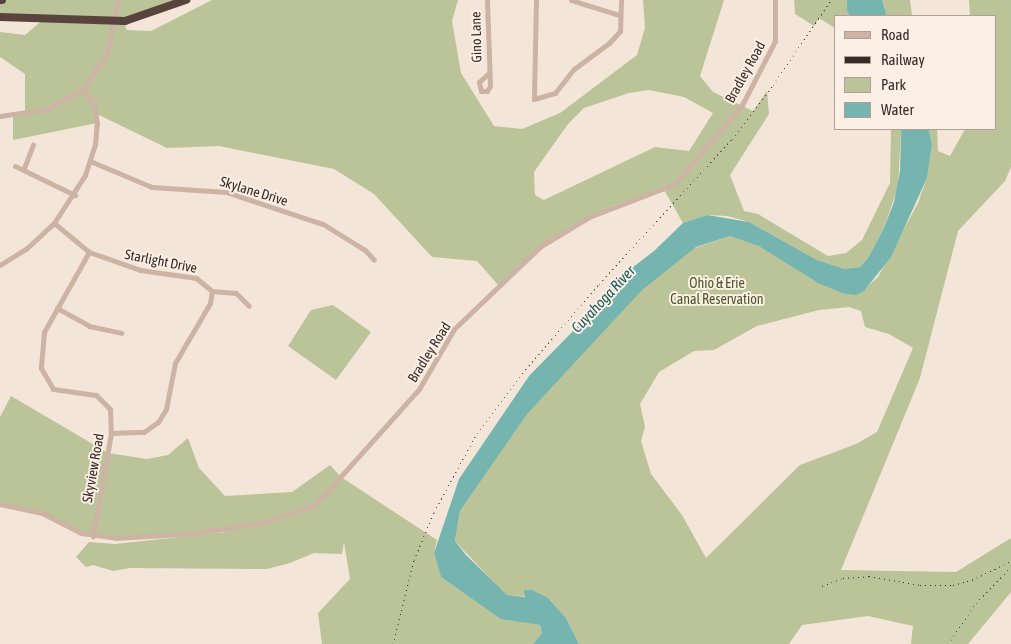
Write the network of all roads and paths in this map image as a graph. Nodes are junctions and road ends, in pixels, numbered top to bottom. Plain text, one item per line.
1 (118, 0) edge
2 (186, 0) edge
3 (487, 0) edge
4 (536, 0) edge
5 (571, 0) edge
6 (621, 0) edge
7 (775, 0) edge
8 (619, 15) junction
9 (0, 17) edge
10 (115, 20) junction
11 (488, 74) dead end
12 (83, 89) junction
13 (0, 116) edge
14 (33, 145) dead end
15 (90, 162) junction
16 (16, 166) dead end
17 (24, 168) junction
18 (75, 195) junction
19 (54, 224) junction
20 (89, 252) junction
21 (374, 260) dead end
22 (0, 264) edge
23 (212, 292) junction
24 (250, 306) dead end
25 (57, 308) junction
26 (121, 333) dead end
27 (111, 433) junction
28 (0, 504) edge
29 (93, 536) junction

1 - 10 street
2 - 10 highway
3 - 11 street, Gino Lane
4 - 8 street
5 - 8 street
6 - 8 street
7 - 29 street, Bradley Road
9 - 10 highway
10 - 12 street
12 - 13 street
12 - 15 street
14 - 17 street
15 - 18 street
15 - 21 street, Skylane Drive
16 - 17 street
17 - 18 street
18 - 19 street
19 - 20 street, Starlight Drive
19 - 22 street
20 - 23 street, Starlight Drive
20 - 25 street, Skyview Road
23 - 24 street
23 - 27 street
25 - 26 street
25 - 27 street, Skyview Road
27 - 29 street, Skyview Road
28 - 29 street, Bradley Road

